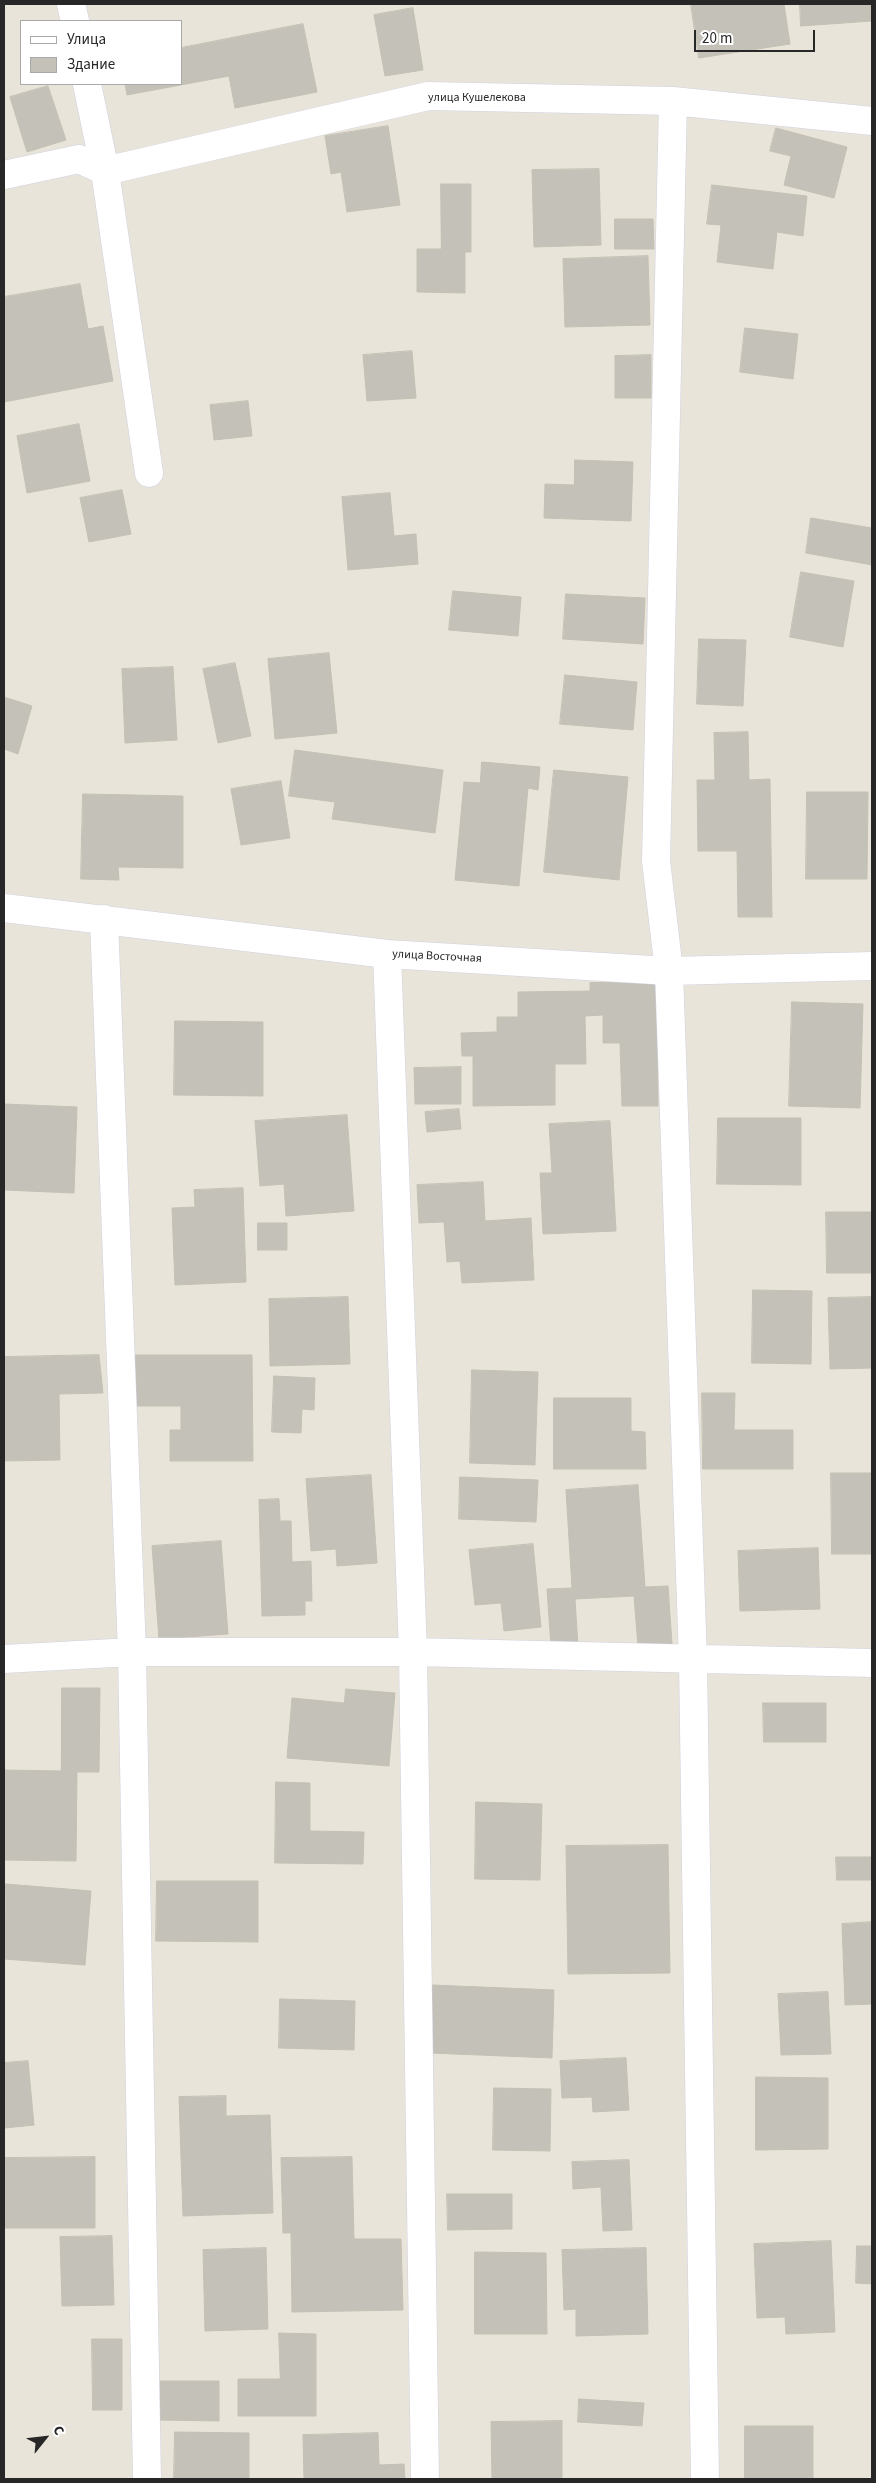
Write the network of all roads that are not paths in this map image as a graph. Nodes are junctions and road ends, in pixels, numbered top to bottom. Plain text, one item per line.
1 (71, 4) edge
2 (74, 20) edge
3 (88, 85) edge
4 (673, 101) junction
5 (872, 121) edge
6 (106, 171) junction
7 (4, 175) edge
8 (149, 473) dead end
9 (5, 906) edge
10 (104, 919) junction
11 (387, 954) junction
12 (872, 966) edge
13 (669, 971) junction
14 (132, 1652) junction
15 (413, 1652) junction
16 (4, 1659) edge
17 (693, 1660) junction
18 (872, 1664) edge
19 (147, 2479) edge
20 (425, 2479) edge
21 (705, 2479) edge

1 - 2 street
3 - 6 street
4 - 5 street, улица Кушелекова
4 - 6 street, улица Кушелекова
4 - 13 street
6 - 7 street
6 - 8 street
9 - 10 street, улица Восточная
10 - 11 street, улица Восточная
10 - 14 street
11 - 13 street, улица Восточная
11 - 15 street
12 - 13 street, улица Восточная
13 - 17 street
14 - 15 street
14 - 16 street
14 - 19 street
15 - 17 street
15 - 20 street
17 - 18 street
17 - 21 street

